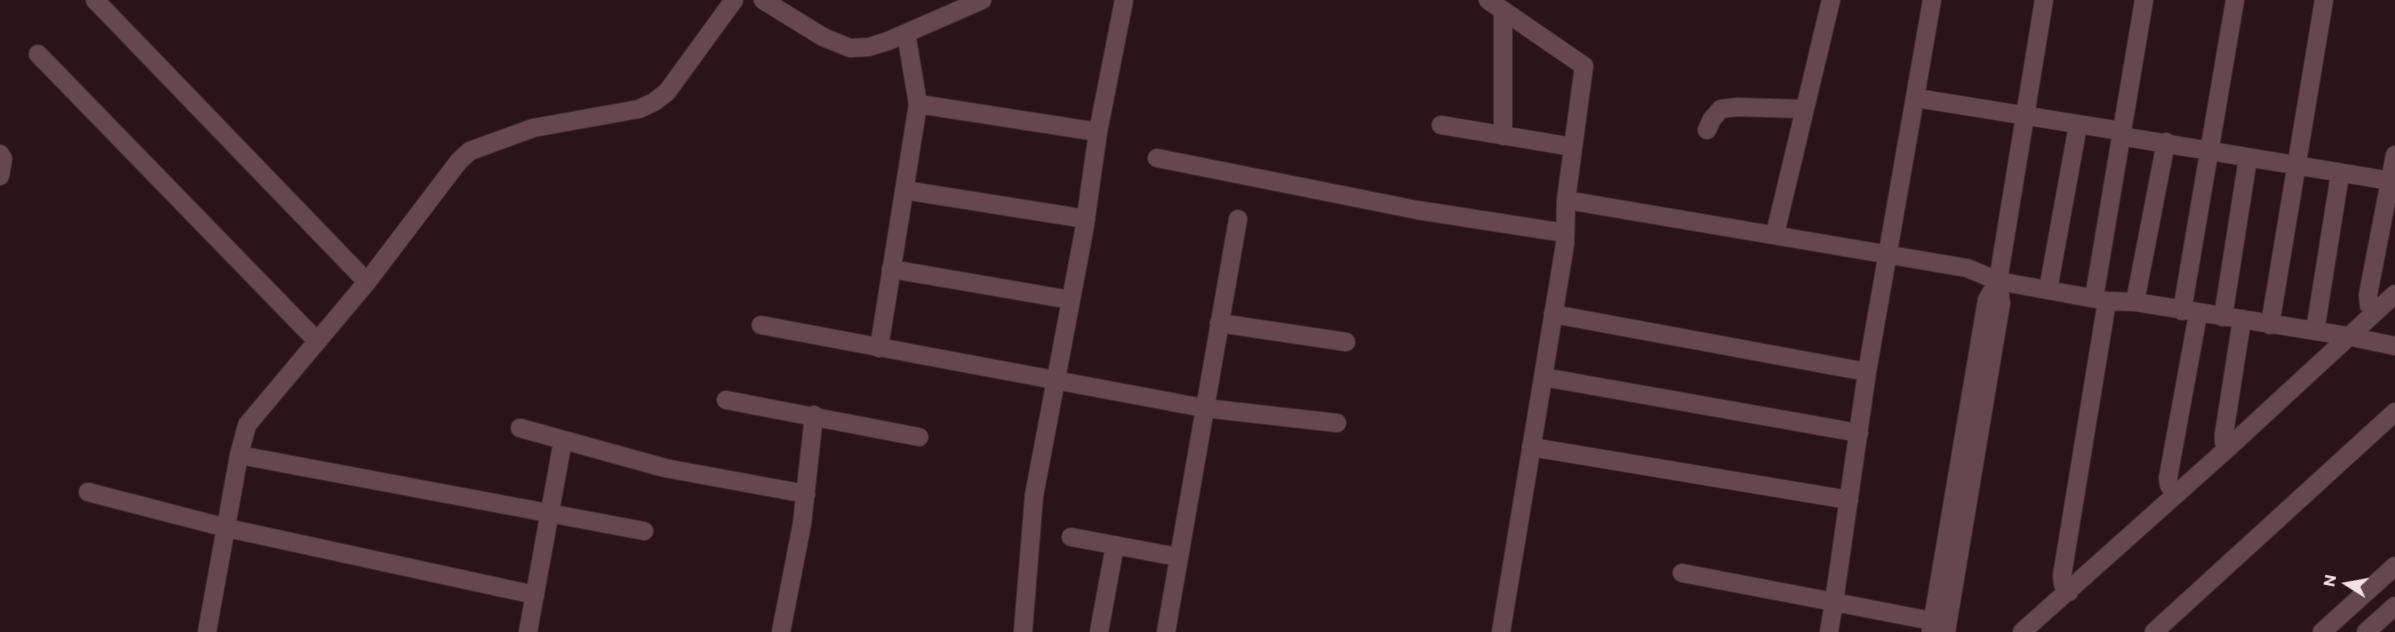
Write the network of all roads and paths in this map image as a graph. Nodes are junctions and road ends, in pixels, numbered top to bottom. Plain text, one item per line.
1 (95, 0) edge
2 (734, 0) edge
3 (763, 0) edge
4 (982, 0) edge
5 (1124, 0) edge
6 (1488, 0) edge
7 (1831, 0) edge
8 (1932, 0) edge
9 (2044, 0) edge
10 (2144, 0) edge
11 (2235, 0) edge
12 (2324, 0) edge
13 (1503, 11) junction
14 (906, 33) junction
15 (38, 54) dead end
16 (1916, 98) junction
17 (918, 104) junction
18 (1803, 109) junction
19 (2026, 117) junction
20 (1441, 125) dead end
21 (2078, 125) junction
22 (1707, 130) dead end
23 (1098, 132) junction
24 (2121, 133) junction
25 (1503, 136) junction
26 (2166, 142) junction
27 (1573, 147) junction
28 (2210, 150) junction
29 (0, 154) edge
30 (2395, 156) edge
31 (1157, 158) dead end
32 (2248, 158) junction
33 (2295, 165) junction
34 (2340, 174) junction
35 (0, 176) edge
36 (2391, 181) junction
37 (904, 190) junction
38 (1566, 200) junction
39 (1086, 219) junction
40 (1238, 219) dead end
41 (1565, 233) junction
42 (1775, 234) junction
43 (1889, 256) junction
44 (891, 270) junction
45 (1998, 281) junction
46 (367, 282) junction
47 (2048, 290) junction
48 (2395, 294) edge
49 (1071, 300) junction
50 (2101, 300) junction
51 (2135, 303) junction
52 (2190, 312) junction
53 (2375, 312) junction
54 (1553, 314) junction
55 (2223, 317) junction
56 (2242, 319) junction
57 (1219, 323) junction
58 (761, 325) dead end
59 (2270, 325) junction
60 (2315, 331) junction
61 (2347, 336) junction
62 (317, 341) junction
63 (1346, 342) dead end
64 (2395, 346) edge
65 (879, 348) junction
66 (1867, 372) junction
67 (1543, 377) junction
68 (1056, 379) junction
69 (726, 400) dead end
70 (1204, 408) junction
71 (2395, 412) edge
72 (814, 415) junction
73 (1337, 423) dead end
74 (520, 428) dead end
75 (1859, 433) junction
76 (919, 436) dead end
77 (563, 440) junction
78 (1531, 447) junction
79 (2228, 448) junction
80 (239, 455) junction
81 (88, 492) dead end
82 (806, 494) junction
83 (2176, 494) junction
84 (1849, 500) junction
85 (550, 513) junction
86 (227, 528) junction
87 (644, 531) dead end
88 (1071, 537) dead end
89 (1115, 545) junction
90 (1178, 557) junction
91 (2395, 566) edge
92 (1682, 573) dead end
93 (2069, 592) junction
94 (535, 595) junction
95 (1834, 602) junction
96 (2395, 606) edge
97 (1936, 628) edge
98 (207, 632) edge
99 (528, 632) edge
100 (781, 632) edge
101 (1023, 632) edge
102 (1099, 632) edge
103 (1166, 632) edge
104 (1501, 632) edge
105 (1828, 632) edge
106 (2022, 632) edge
107 (2154, 632) edge
108 (2322, 632) edge
109 (2366, 632) edge

1 - 46 street
2 - 46 street
3 - 14 street
4 - 14 street
5 - 23 street
6 - 13 street
7 - 18 street
8 - 16 street
9 - 19 street
10 - 24 street
11 - 28 street
12 - 33 street
13 - 25 street
13 - 27 street
14 - 17 street
15 - 62 street
16 - 19 street
16 - 43 street
17 - 23 street
17 - 37 street
18 - 22 street
18 - 42 street
19 - 21 street
19 - 45 street
20 - 25 street
21 - 24 street
21 - 47 street
23 - 39 street
24 - 26 street
24 - 50 street
25 - 27 street
26 - 28 street
26 - 51 street
27 - 38 street
28 - 32 street
28 - 52 street
29 - 35 street
30 - 36 street
31 - 41 street
32 - 33 street
32 - 55 street
33 - 34 street
33 - 59 street
34 - 36 street
34 - 60 street
36 - 53 street
37 - 39 street
37 - 44 street
38 - 41 street
38 - 42 street
39 - 49 street
40 - 57 street
41 - 54 street
42 - 43 street
43 - 45 street
43 - 66 street
44 - 49 street
44 - 65 street
45 - 47 street
45 - 97 street
46 - 62 street
47 - 50 street
48 - 53 street
49 - 68 street
50 - 51 street
50 - 93 street
51 - 52 street
52 - 55 street
52 - 83 street
53 - 61 street
54 - 66 street
54 - 67 street
55 - 56 street
56 - 59 street
56 - 79 street
57 - 63 street
57 - 70 street
58 - 65 street
59 - 60 street
60 - 61 street
61 - 64 street
61 - 79 street
62 - 80 street
65 - 68 street
66 - 75 street
67 - 75 street
67 - 78 street
68 - 70 street
68 - 101 street
69 - 72 street
70 - 73 street
70 - 90 street
71 - 107 street
72 - 76 street
72 - 82 street
74 - 77 street
75 - 84 street
77 - 82 street
77 - 85 street
78 - 84 street
78 - 104 street
79 - 83 street
80 - 85 street
80 - 86 street
81 - 86 street
82 - 100 street
83 - 93 street
84 - 95 street
85 - 87 street
85 - 94 street
86 - 94 street
86 - 98 street
88 - 89 street
89 - 90 street
89 - 102 street
90 - 103 street
91 - 108 street
92 - 95 street
93 - 106 street
94 - 99 street
95 - 97 street
95 - 105 street
96 - 109 street

